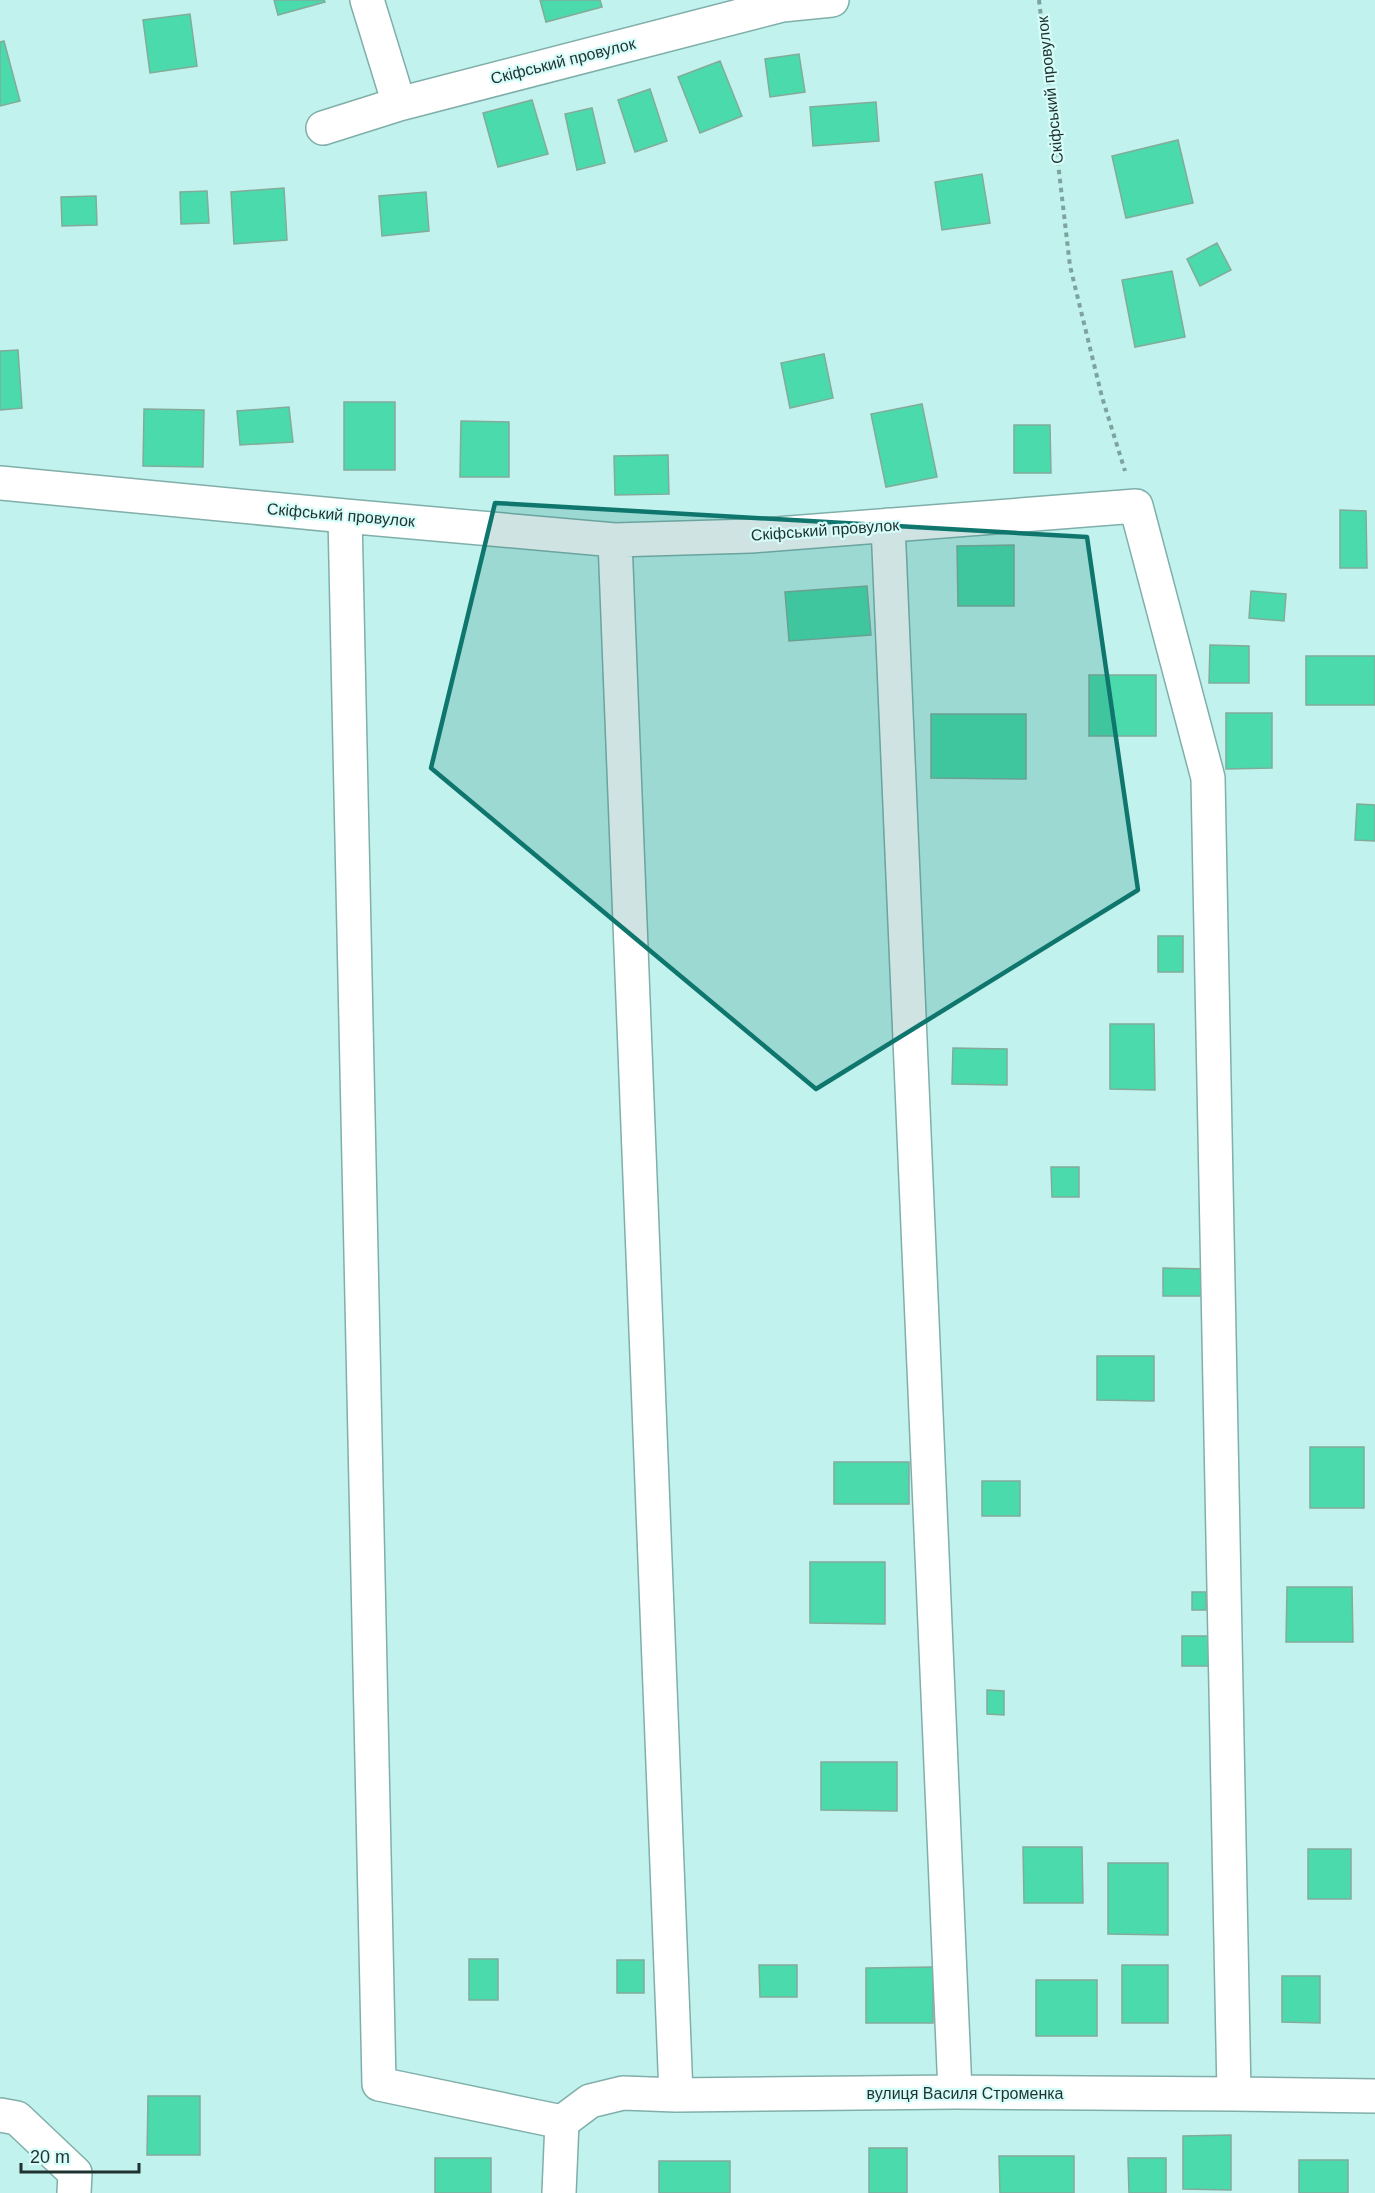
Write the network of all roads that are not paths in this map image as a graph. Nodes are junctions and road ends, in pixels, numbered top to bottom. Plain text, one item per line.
1 (367, 0) edge
2 (832, 0) edge
3 (399, 104) junction
4 (323, 128) dead end
5 (0, 483) edge
6 (345, 516) junction
7 (888, 525) junction
8 (615, 540) junction
9 (954, 2092) junction
10 (1234, 2094) junction
11 (676, 2095) junction
12 (1375, 2096) edge
13 (0, 2115) edge
14 (562, 2122) junction
15 (74, 2193) edge
16 (559, 2193) edge

1 - 3 street
2 - 3 street, Скіфський провулок
3 - 4 street, Скіфський провулок
5 - 6 street, Скіфський провулок
6 - 8 street, Скіфський провулок
6 - 14 street
7 - 8 street, Скіфський провулок
7 - 9 street
7 - 10 street, Скіфський провулок
8 - 11 street
9 - 10 street, вулиця Василя Строменка
9 - 11 street, вулиця Василя Строменка
10 - 12 street, вулиця Василя Строменка
11 - 14 street, вулиця Василя Строменка
13 - 15 street
14 - 16 street

